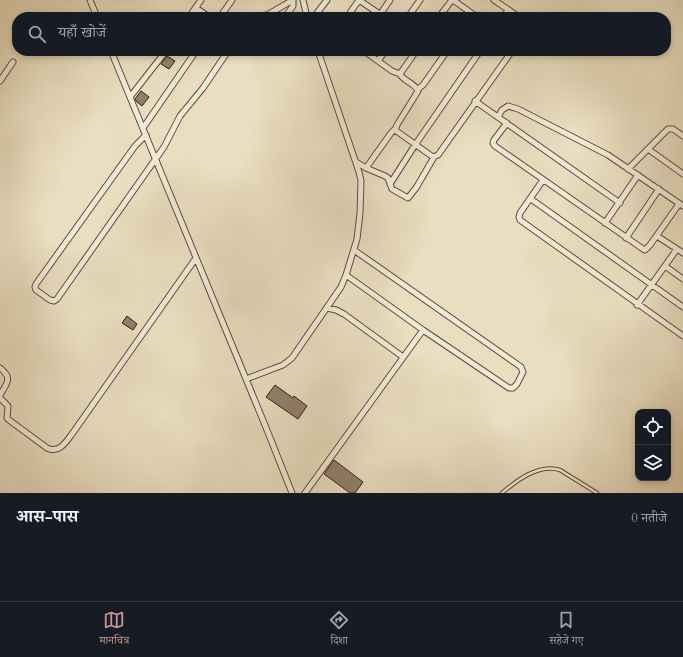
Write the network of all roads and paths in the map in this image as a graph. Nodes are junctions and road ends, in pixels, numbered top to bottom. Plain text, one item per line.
1 (90, 0) edge
2 (201, 0) edge
3 (232, 0) edge
4 (293, 0) edge
5 (302, 0) edge
6 (326, 0) edge
7 (359, 0) edge
8 (390, 0) edge
9 (420, 0) edge
10 (452, 0) edge
11 (494, 0) edge
12 (196, 8) junction
13 (508, 10) joint
14 (95, 12) edge
15 (193, 12) edge
16 (202, 12) edge
17 (224, 12) edge
18 (272, 12) edge
19 (289, 12) edge
20 (306, 12) edge
21 (318, 12) edge
22 (351, 12) edge
23 (376, 12) edge
24 (383, 12) edge
25 (412, 12) edge
26 (443, 12) edge
27 (468, 12) edge
28 (511, 12) edge
29 (113, 56) edge
30 (162, 56) edge
31 (193, 56) edge
32 (225, 56) edge
33 (371, 56) edge
34 (382, 56) edge
35 (413, 56) edge
36 (443, 56) edge
37 (477, 56) edge
38 (508, 56) edge
39 (320, 57) edge
40 (378, 61) junction
41 (13, 62) dead end
42 (400, 74) junction
43 (0, 81) edge
44 (418, 89) junction
45 (130, 97) junction
46 (475, 101) junction
47 (498, 117) junction
48 (507, 124) junction
49 (143, 128) junction
50 (395, 129) junction
51 (146, 135) junction
52 (683, 136) edge
53 (415, 145) junction
54 (648, 149) junction
55 (434, 157) junction
56 (155, 158) junction
57 (356, 162) junction
58 (366, 168) junction
59 (628, 169) junction
60 (683, 174) edge
61 (638, 176) junction
62 (543, 180) junction
63 (390, 184) junction
64 (658, 189) junction
65 (531, 199) junction
66 (620, 203) junction
67 (681, 205) edge
68 (605, 223) junction
69 (657, 236) junction
70 (626, 238) junction
71 (677, 249) junction
72 (354, 250) junction
73 (683, 254) edge
74 (196, 258) junction
75 (664, 266) junction
76 (346, 275) junction
77 (683, 279) edge
78 (652, 285) junction
79 (637, 305) junction
80 (683, 307) edge
81 (327, 308) junction
82 (422, 330) junction
83 (683, 336) edge
84 (403, 357) junction
85 (0, 368) edge
86 (246, 379) junction
87 (0, 395) edge
88 (0, 398) edge
89 (292, 493) edge
90 (305, 493) edge
91 (502, 493) edge
92 (597, 493) edge

1 - 14 street
2 - 12 street
3 - 17 street
4 - 18 street
4 - 19 street
5 - 20 street
6 - 21 street
7 - 22 street
7 - 23 street
8 - 24 street
9 - 25 street
10 - 26 street
10 - 27 street
11 - 13 street
12 - 15 street
12 - 16 street
13 - 28 street
29 - 45 street
30 - 45 street
31 - 49 street
32 - 56 street
33 - 40 street
34 - 40 street
35 - 42 street
36 - 44 street
37 - 53 street
38 - 46 street
39 - 57 street
40 - 42 street
41 - 43 street
42 - 44 street
44 - 50 street
45 - 49 street
46 - 47 street
46 - 55 street
47 - 48 street
47 - 59 street
48 - 62 street
48 - 66 street
49 - 51 street
50 - 53 street
50 - 58 street
51 - 56 street
51 - 56 street
52 - 54 street
53 - 55 street
53 - 63 street
54 - 59 street
54 - 60 street
55 - 63 street
56 - 74 street
57 - 58 street
57 - 72 street
58 - 63 street
59 - 61 street
61 - 64 street
61 - 66 street
62 - 65 street
62 - 68 street
64 - 67 street
64 - 70 street
65 - 78 street
65 - 79 street
66 - 68 street
67 - 69 street
68 - 70 street
69 - 70 street
69 - 71 street
71 - 73 street
71 - 75 street
72 - 76 street
72 - 82 street
74 - 86 street
74 - 88 street
75 - 77 street
75 - 78 street
76 - 81 street
76 - 82 street
78 - 79 street
78 - 80 street
79 - 83 street
81 - 84 street
81 - 86 street
82 - 84 street
84 - 90 street
85 - 87 street
86 - 89 street
91 - 92 lane

